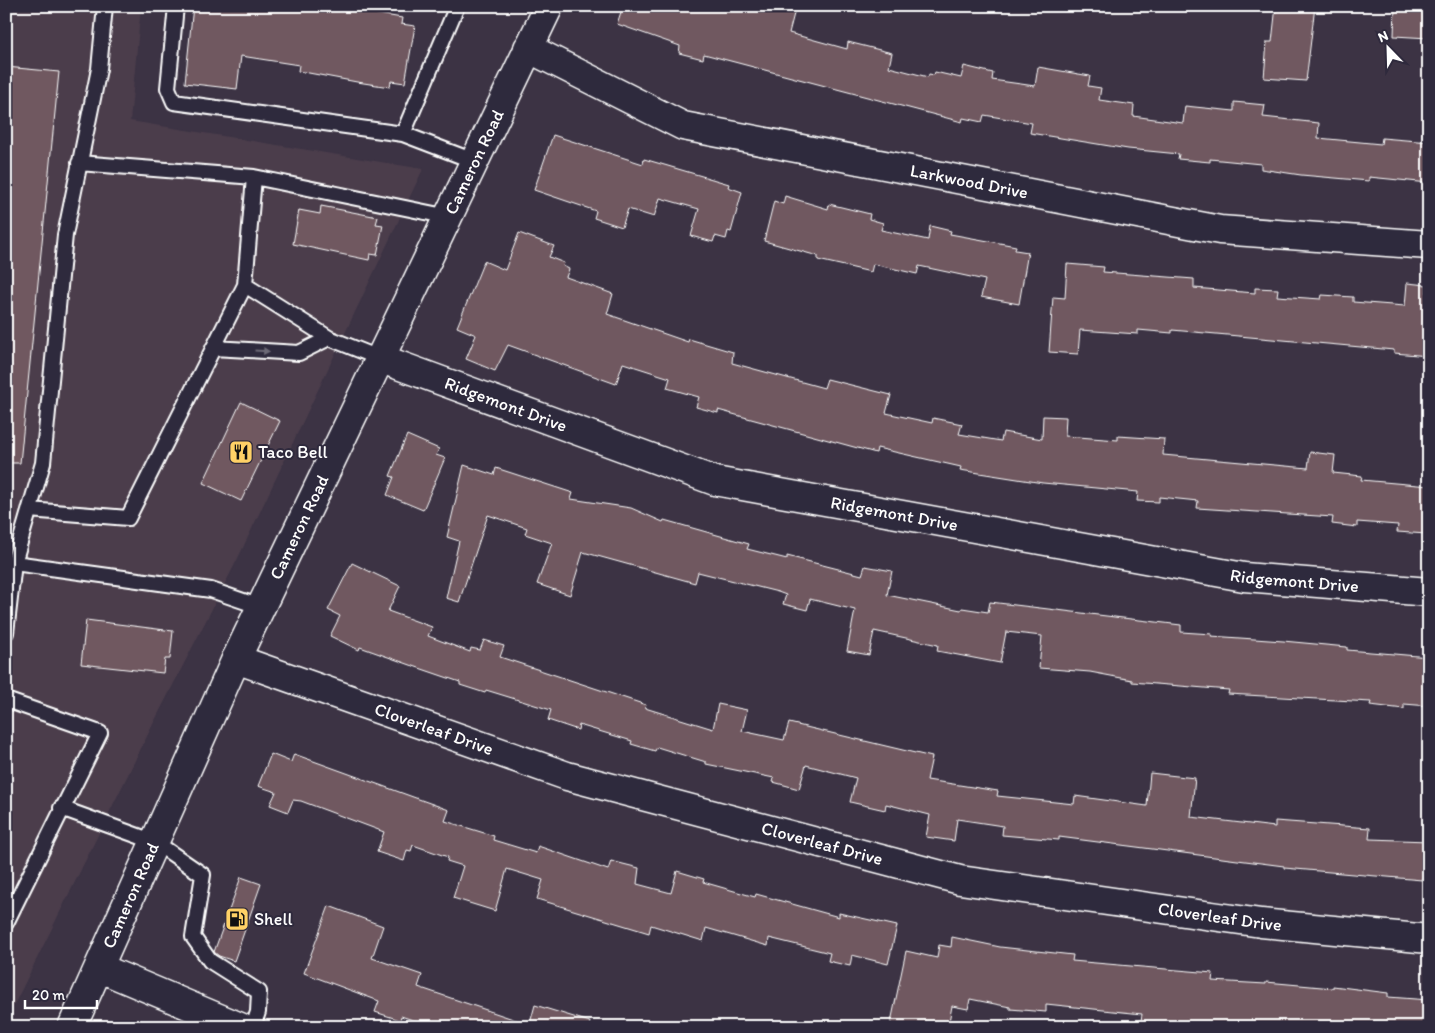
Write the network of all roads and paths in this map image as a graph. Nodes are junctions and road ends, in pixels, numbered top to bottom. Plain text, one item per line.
1 (105, 6) edge
2 (176, 6) edge
3 (457, 6) edge
4 (549, 6) edge
5 (528, 48) junction
6 (403, 134) junction
7 (474, 161) junction
8 (79, 163) junction
9 (254, 177) junction
10 (449, 217) junction
11 (1429, 245) edge
12 (245, 285) junction
13 (329, 338) junction
14 (213, 348) junction
15 (379, 358) junction
16 (29, 510) junction
17 (14, 563) junction
18 (1429, 592) edge
19 (261, 607) junction
20 (6, 633) edge
21 (236, 659) junction
22 (6, 700) edge
23 (61, 808) junction
24 (155, 842) junction
25 (6, 923) edge
26 (1429, 939) edge
27 (100, 968) junction
28 (228, 1024) edge
29 (72, 1027) edge
30 (253, 1027) edge

1 - 8 lane
2 - 6 lane
3 - 6 lane
4 - 5 street, Cameron Road
5 - 7 street, Cameron Road
5 - 11 street, Larkwood Drive
6 - 7 lane
7 - 10 street, Cameron Road
8 - 9 lane
8 - 16 lane
9 - 10 lane
9 - 12 lane
10 - 15 street, Cameron Road
12 - 13 lane
12 - 14 lane
14 -> 13 lane
13 - 15 lane
14 - 16 lane
15 - 18 street, Ridgemont Drive
15 - 19 street, Cameron Road
16 - 17 lane
17 - 19 lane
17 - 20 lane
19 - 21 street, Cameron Road
21 - 24 street, Cameron Road
21 - 26 street, Cloverleaf Drive
22 - 23 lane
23 - 24 lane
23 - 25 lane
24 - 27 street, Cameron Road
24 - 30 lane
27 - 28 street
27 - 29 street, Cameron Road

